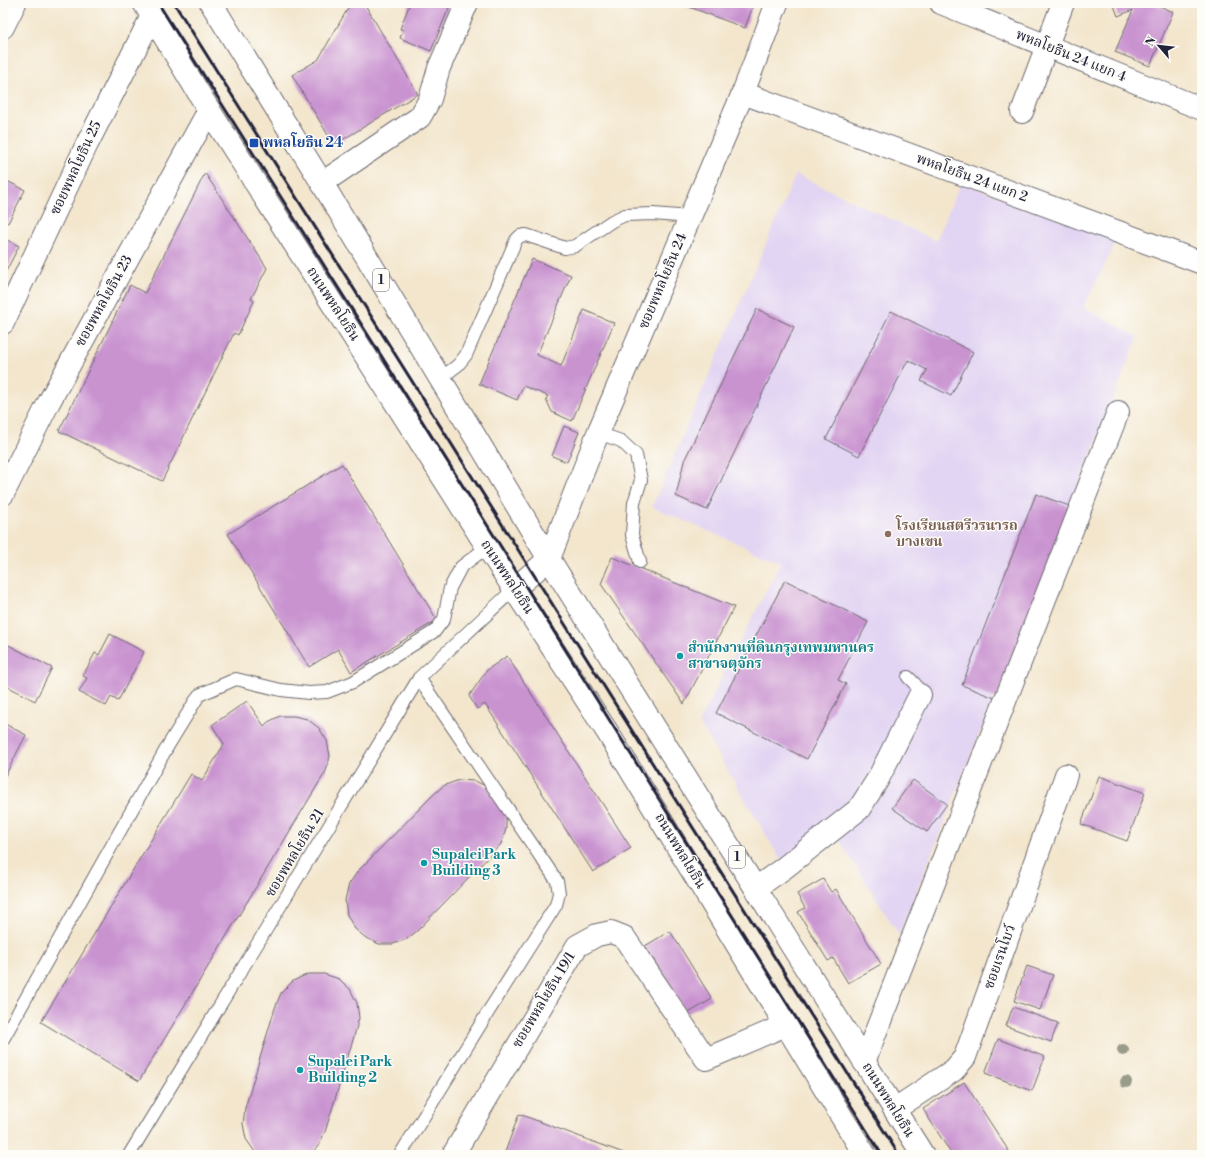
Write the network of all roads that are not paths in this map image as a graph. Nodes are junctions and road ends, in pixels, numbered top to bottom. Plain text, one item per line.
1 (15, 3) edge
2 (466, 3) edge
3 (777, 3) edge
4 (941, 3) edge
5 (1063, 3) edge
6 (215, 5) edge
7 (148, 9) edge
8 (3, 27) edge
9 (1046, 46) junction
10 (743, 93) junction
11 (1202, 109) edge
12 (209, 110) junction
13 (1022, 112) dead end
14 (322, 183) junction
15 (690, 217) junction
16 (1202, 263) edge
17 (3, 322) edge
18 (441, 378) junction
19 (1118, 412) dead end
20 (598, 433) junction
21 (3, 494) edge
22 (488, 547) junction
23 (549, 559) junction
24 (640, 562) dead end
25 (514, 589) junction
26 (419, 678) junction
27 (914, 686) dead end
28 (1066, 775) dead end
29 (756, 888) junction
30 (786, 1025) junction
31 (3, 1039) edge
32 (864, 1062) junction
33 (894, 1109) junction
34 (129, 1155) edge
35 (400, 1155) edge
36 (453, 1155) edge
37 (865, 1155) edge
38 (923, 1155) edge

1 - 8 street
2 - 14 street
3 - 10 street, ซอยพหลโยธิน 24
4 - 9 street, พหลโยธิน 24 แยก 4
5 - 9 street
6 - 14 street, ถนนพหลโยธิน / 1
7 - 12 street, ถนนพหลโยธิน
7 - 17 street, ซอยพหลโยธิน 25
9 - 11 street, พหลโยธิน 24 แยก 4
9 - 13 street
10 - 15 street, ซอยพหลโยธิน 24
10 - 16 street, พหลโยธิน 24 แยก 2
12 - 21 street, ซอยพหลโยธิน 23
12 - 22 street, ถนนพหลโยธิน
14 - 18 street, ถนนพหลโยธิน / 1
15 - 18 lane
15 - 20 street, ซอยพหลโยธิน 24
18 - 23 street, ถนนพหลโยธิน / 1
19 - 32 street
20 - 23 street, ซอยพหลโยธิน 24
20 - 24 lane
22 - 25 street, ถนนพหลโยธิน
22 - 31 lane
23 - 25 street
23 - 29 street, ถนนพหลโยธิน / 1
25 - 26 lane, ซอยพหลโยธิน 21
25 - 30 street, ถนนพหลโยธิน
26 - 34 lane, ซอยพหลโยธิน 21
26 - 35 lane
27 - 29 street
28 - 33 street, ซอยเรนโบว์
29 - 32 street, ถนนพหลโยธิน / 1
30 - 36 street, ซอยพหลโยธิน 19/1
30 - 37 street, ถนนพหลโยธิน
32 - 33 street, ถนนพหลโยธิน / 1
33 - 38 street, ถนนพหลโยธิน / 1

